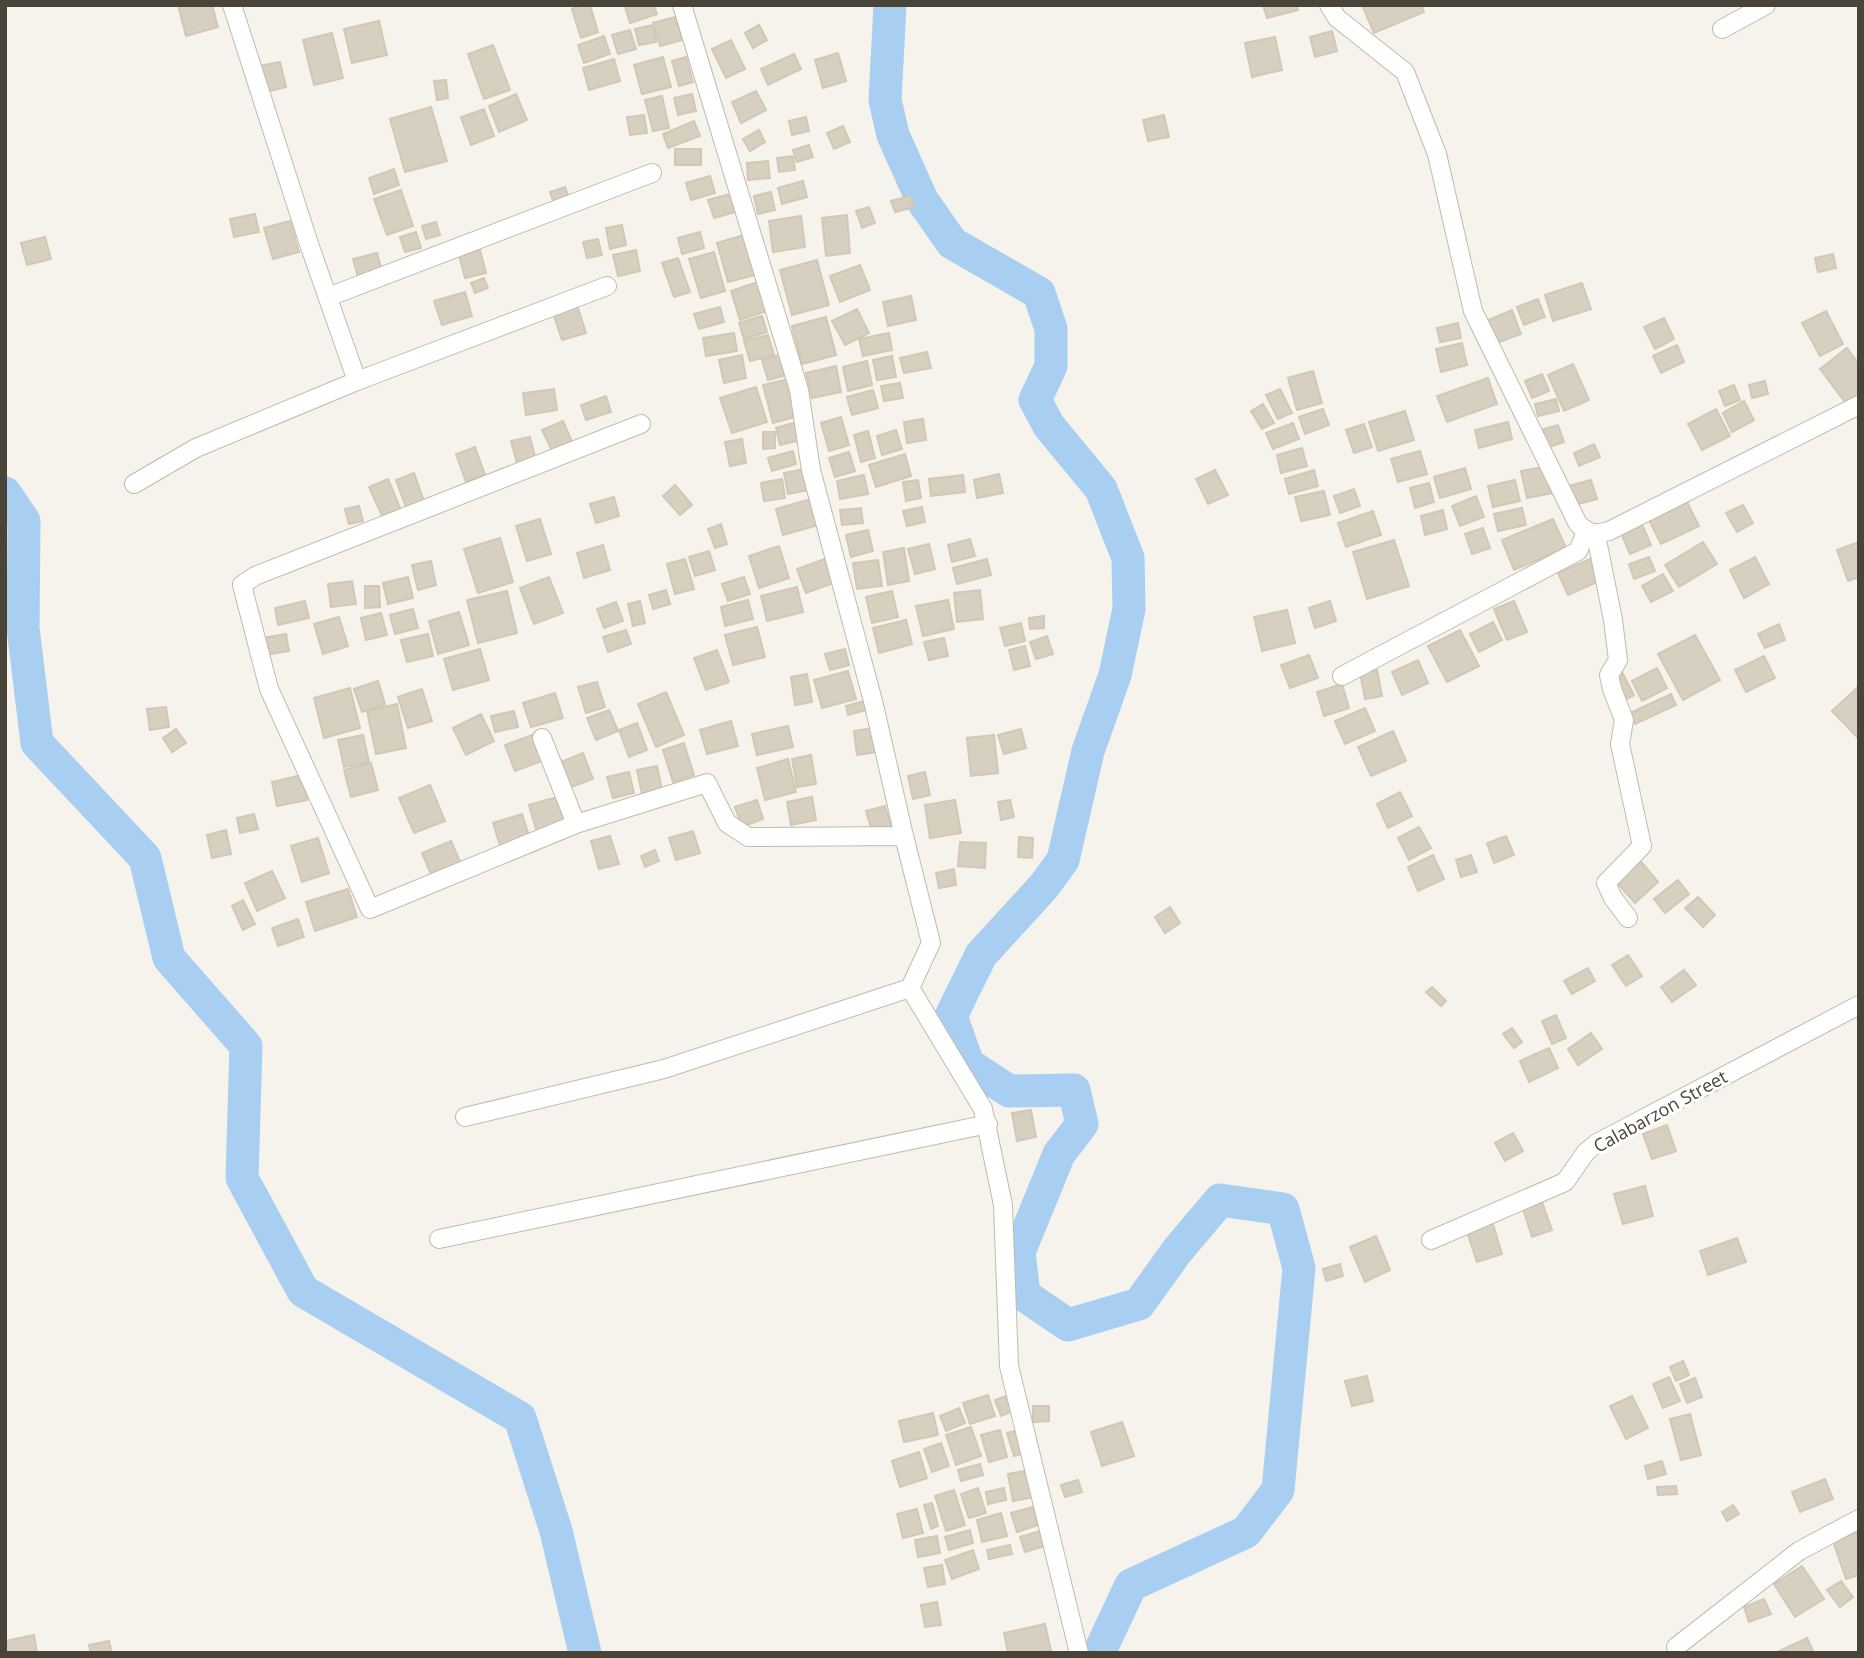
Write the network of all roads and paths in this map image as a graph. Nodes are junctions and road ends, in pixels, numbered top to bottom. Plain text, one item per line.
1 (232, 5) edge
2 (682, 5) edge
3 (1329, 5) edge
4 (1766, 5) edge
5 (1722, 29) dead end
6 (652, 173) dead end
7 (607, 286) dead end
8 (328, 297) junction
9 (357, 381) junction
10 (1859, 405) edge
11 (641, 424) dead end
12 (134, 484) dead end
13 (1591, 533) junction
14 (1342, 676) dead end
15 (542, 738) dead end
16 (576, 824) junction
17 (904, 836) junction
18 (1628, 918) dead end
19 (911, 988) junction
20 (1859, 1005) edge
21 (466, 1117) dead end
22 (988, 1124) junction
23 (439, 1239) dead end
24 (1431, 1240) dead end
25 (1859, 1519) edge
26 (1676, 1647) dead end
27 (1079, 1653) edge

1 - 8 street
2 - 17 street
3 - 13 street
4 - 5 street
6 - 8 street
7 - 9 street
8 - 9 street
9 - 12 street
10 - 13 street
11 - 16 street
13 - 14 street
13 - 18 street
15 - 16 street
16 - 17 street
17 - 19 street
19 - 21 street
19 - 22 street
20 - 24 street, Calabarzon Street
22 - 23 street
22 - 27 street
25 - 26 street

